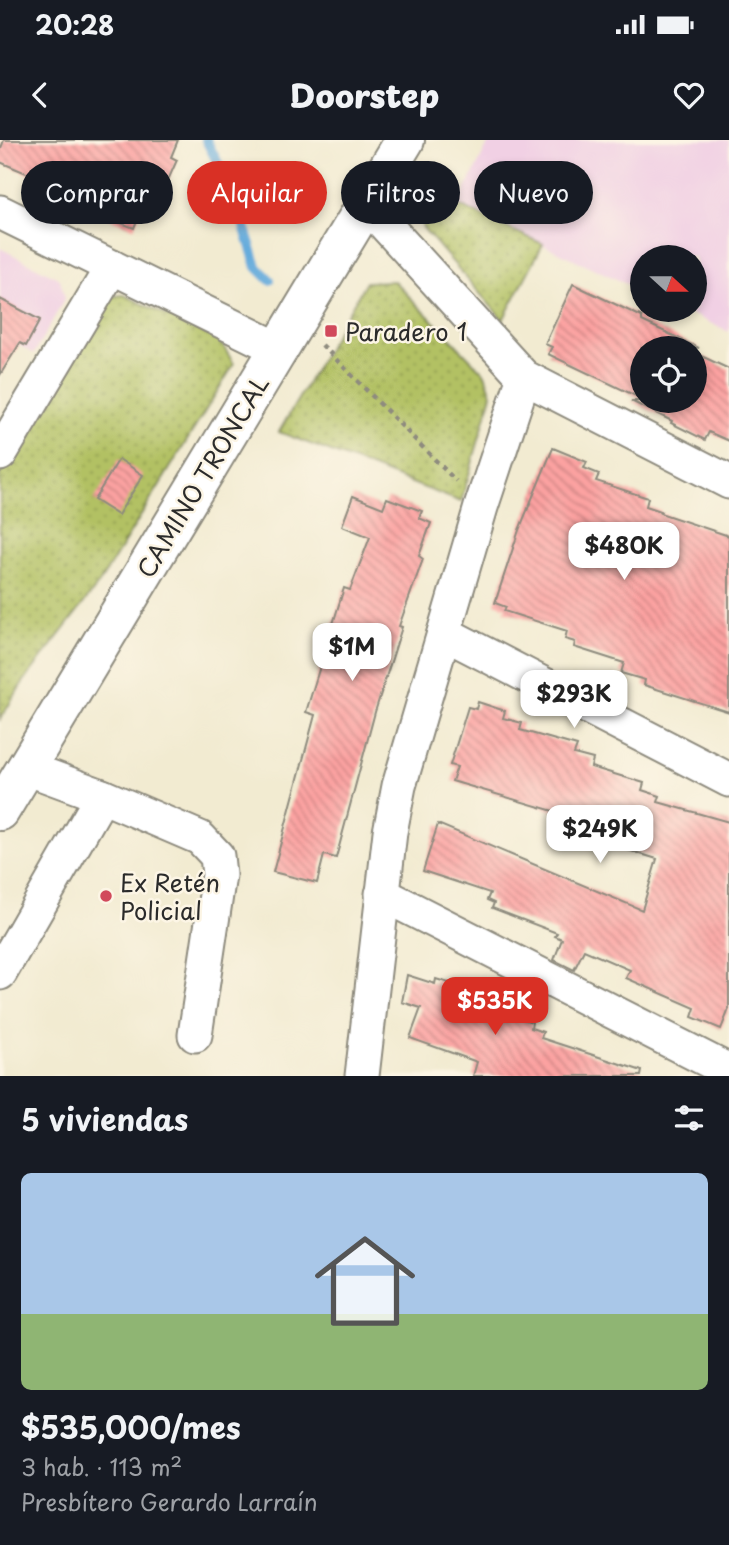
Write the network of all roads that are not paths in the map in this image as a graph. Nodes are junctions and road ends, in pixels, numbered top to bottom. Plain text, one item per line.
1 (405, 140) edge
2 (393, 161) edge
3 (0, 212) edge
4 (355, 224) edge
5 (384, 224) edge
6 (112, 267) junction
7 (288, 334) junction
8 (524, 377) junction
9 (0, 454) edge
10 (729, 482) edge
11 (444, 633) junction
12 (26, 768) junction
13 (729, 780) edge
14 (102, 796) junction
15 (0, 811) edge
16 (382, 894) junction
17 (0, 973) edge
18 (195, 1035) dead end
19 (729, 1071) edge
20 (362, 1076) edge

1 - 2 main road, CAMINO TRONCAL
3 - 6 street
4 - 7 main road, CAMINO TRONCAL
5 - 8 street
6 - 7 street
6 - 9 street
7 - 12 main road, CAMINO TRONCAL
8 - 10 street
8 - 11 street
11 - 13 street
11 - 16 street
12 - 14 street
12 - 15 main road, CAMINO TRONCAL
14 - 17 street
14 - 18 street
16 - 19 street
16 - 20 street

